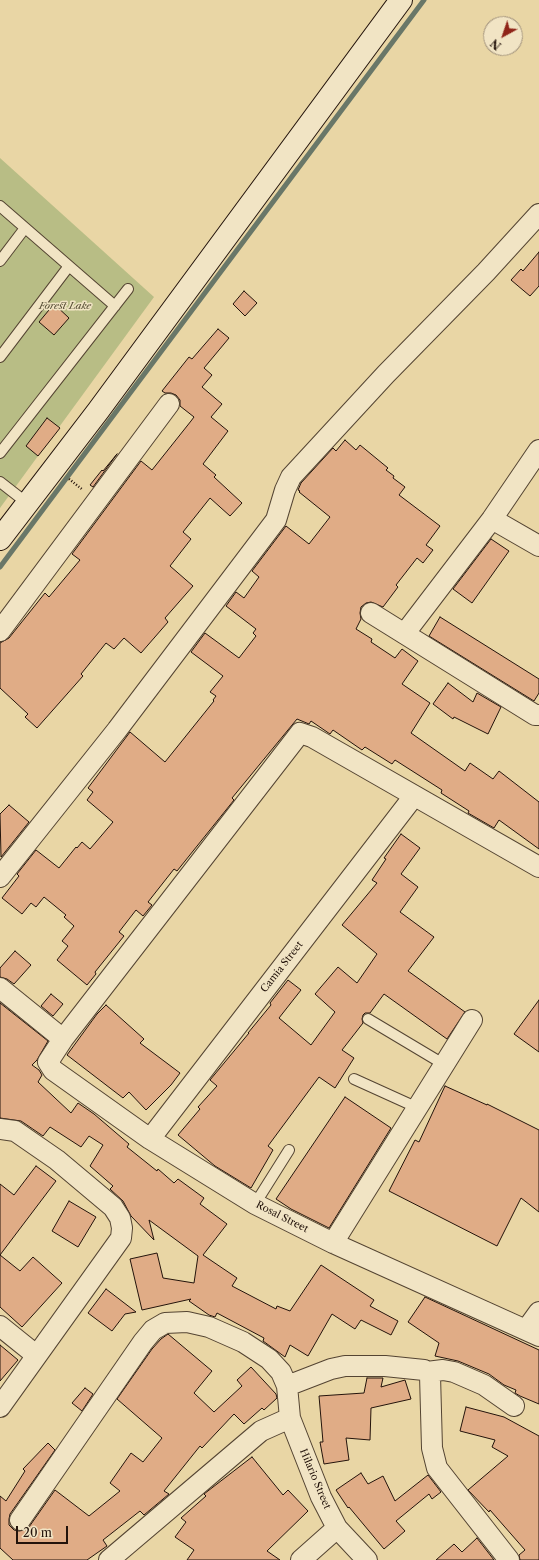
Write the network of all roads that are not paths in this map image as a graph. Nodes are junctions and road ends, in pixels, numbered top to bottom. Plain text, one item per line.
1 (401, 0) edge
2 (0, 206) edge
3 (539, 214) edge
4 (25, 228) junction
5 (0, 261) edge
6 (69, 266) junction
7 (128, 289) dead end
8 (115, 306) junction
9 (0, 357) edge
10 (169, 404) dead end
11 (539, 450) edge
12 (0, 453) edge
13 (0, 482) edge
14 (27, 503) junction
15 (492, 519) junction
16 (0, 539) edge
17 (539, 546) edge
18 (372, 613) dead end
19 (0, 631) edge
20 (405, 634) junction
21 (539, 715) edge
22 (414, 796) junction
23 (539, 866) edge
24 (0, 876) edge
25 (0, 988) edge
26 (368, 1018) dead end
27 (472, 1020) dead end
28 (63, 1039) junction
29 (444, 1065) junction
30 (354, 1079) dead end
31 (418, 1108) junction
32 (0, 1129) edge
33 (150, 1139) junction
34 (289, 1150) dead end
35 (255, 1204) junction
36 (333, 1244) junction
37 (539, 1312) edge
38 (0, 1326) edge
39 (532, 1333) edge
40 (36, 1355) junction
41 (427, 1372) junction
42 (287, 1386) junction
43 (514, 1406) dead end
44 (0, 1407) edge
45 (290, 1418) junction
46 (20, 1520) dead end
47 (337, 1528) junction
48 (110, 1560) edge
49 (301, 1560) edge
50 (367, 1560) edge
51 (509, 1560) edge

1 - 14 street
2 - 4 lane
3 - 24 street
4 - 5 lane
4 - 6 lane
6 - 8 lane
6 - 9 lane
7 - 8 lane
8 - 12 lane
10 - 19 street
11 - 15 street
13 - 14 lane
14 - 16 street
15 - 17 street
15 - 20 street
18 - 20 street
20 - 21 street
22 - 23 street
22 - 28 street
22 - 33 street, Camia Street
25 - 28 street
26 - 29 lane
27 - 29 street
28 - 33 street, Rosal Street
29 - 31 street
30 - 31 lane
31 - 36 street
32 - 40 street
33 - 35 street, Rosal Street
34 - 35 lane
35 - 36 street, Rosal Street
36 - 39 street, Rosal Street
37 - 39 street
38 - 40 street
40 - 44 street
41 - 42 street
41 - 43 street
41 - 51 street
42 - 45 street, Hilario Street
42 - 46 street
45 - 47 street, Hilario Street
45 - 48 street
47 - 49 street
47 - 50 street, Hilario Street

